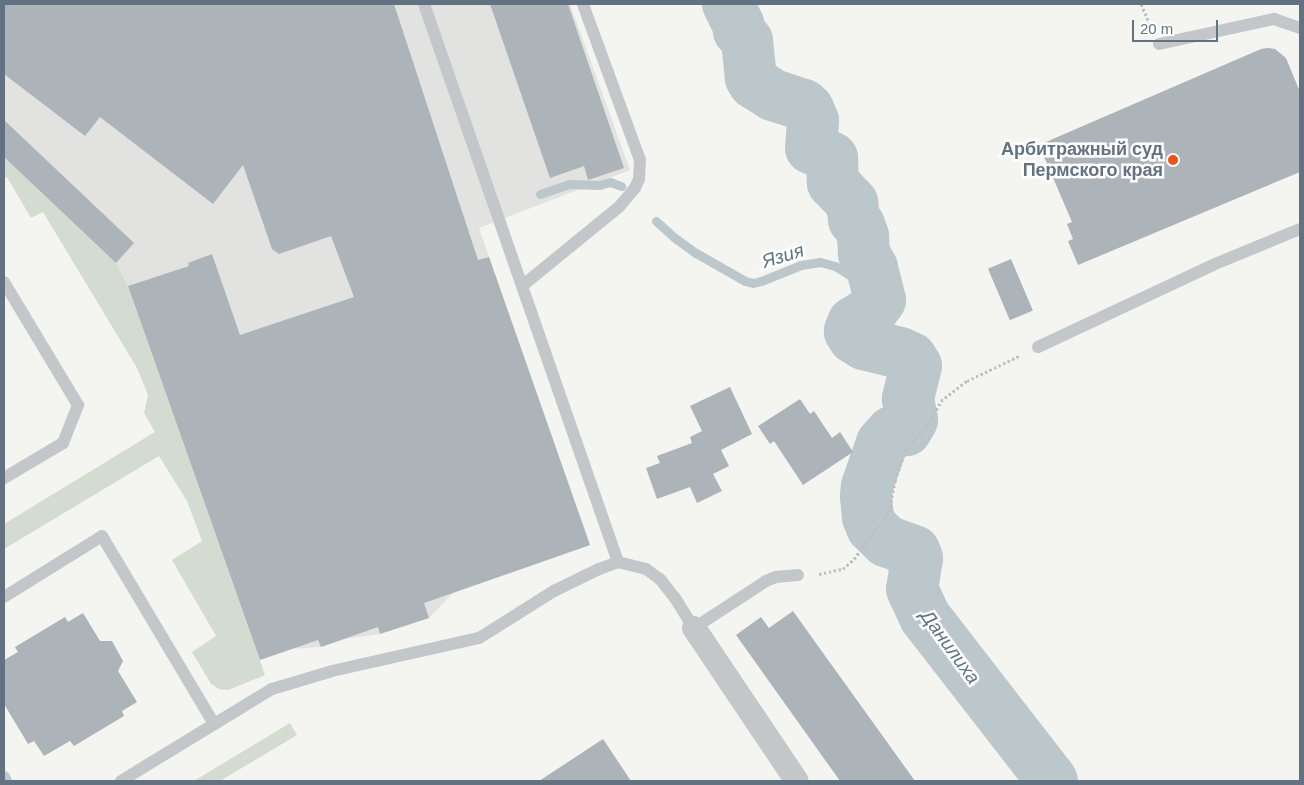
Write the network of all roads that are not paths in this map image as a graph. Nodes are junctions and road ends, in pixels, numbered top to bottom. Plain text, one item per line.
1 (424, 4) edge
2 (583, 4) edge
3 (1300, 28) edge
4 (1159, 44) dead end
5 (1300, 229) edge
6 (4, 282) edge
7 (522, 286) junction
8 (1038, 347) dead end
9 (4, 478) edge
10 (618, 562) junction
11 (798, 575) road end
12 (4, 597) edge
13 (694, 628) junction
14 (214, 724) junction
15 (4, 777) edge
16 (6, 781) edge
17 (121, 781) edge
18 (797, 781) edge

1 - 7 lane
2 - 7 lane
3 - 4 lane
5 - 8 lane
6 - 9 lane
7 - 10 lane
10 - 13 lane
10 - 14 lane
11 - 13 lane
12 - 14 lane
13 - 18 street
14 - 17 lane
15 - 16 lane

